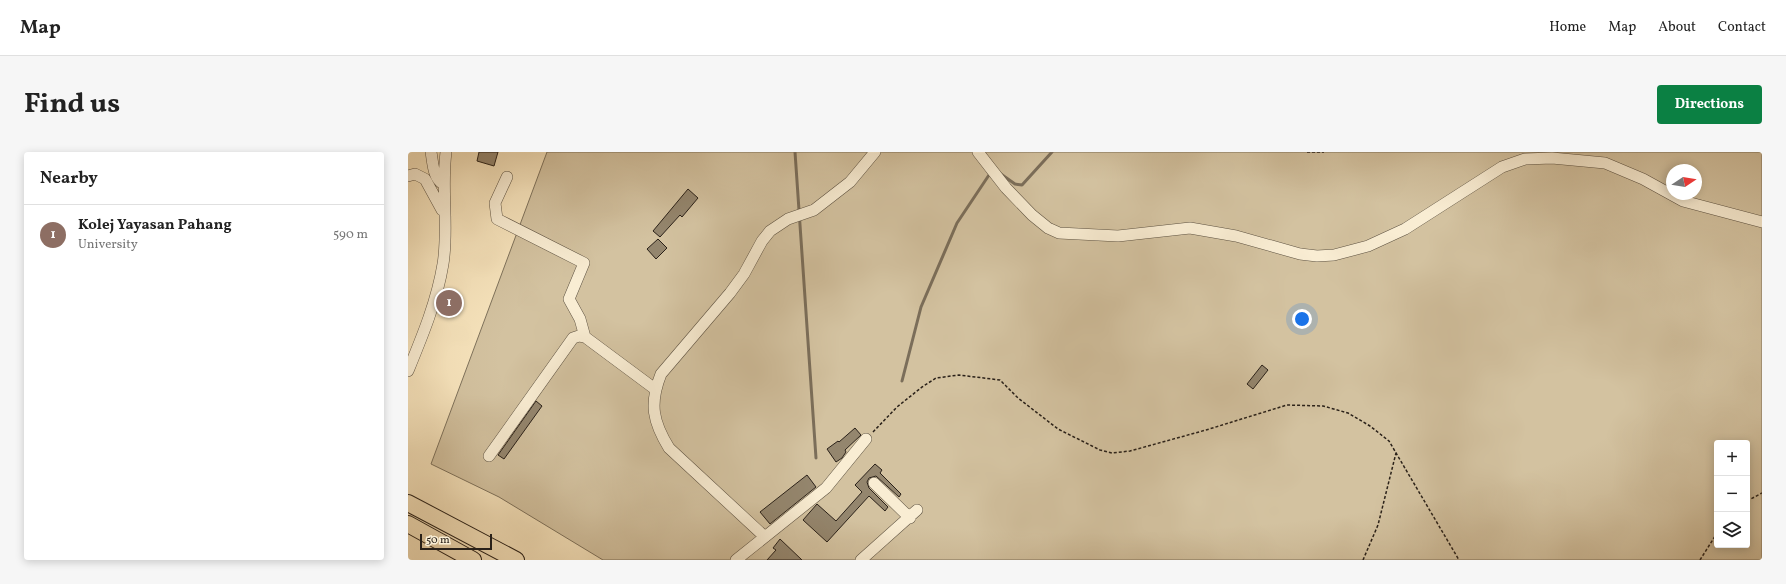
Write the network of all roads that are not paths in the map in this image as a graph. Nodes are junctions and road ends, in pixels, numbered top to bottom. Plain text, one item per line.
1 (431, 152) edge
2 (446, 152) edge
3 (875, 152) edge
4 (978, 152) edge
5 (408, 176) edge
6 (507, 177) dead end
7 (443, 184) junction
8 (444, 212) junction
9 (1762, 222) edge
10 (585, 337) junction
11 (408, 371) edge
12 (655, 389) junction
13 (866, 439) road end
14 (489, 456) dead end
15 (874, 483) dead end
16 (409, 503) edge
17 (408, 524) edge
18 (765, 537) junction
19 (867, 558) edge
20 (473, 560) edge
21 (516, 560) edge
22 (736, 560) edge

1 - 7 street
2 - 7 street
3 - 12 street
4 - 9 street
5 - 8 street
6 - 10 street
7 - 8 street
8 - 11 street
10 - 12 street
10 - 14 street
12 - 18 street
13 - 18 street
15 - 19 street
16 - 21 highway
17 - 20 highway
18 - 22 street

